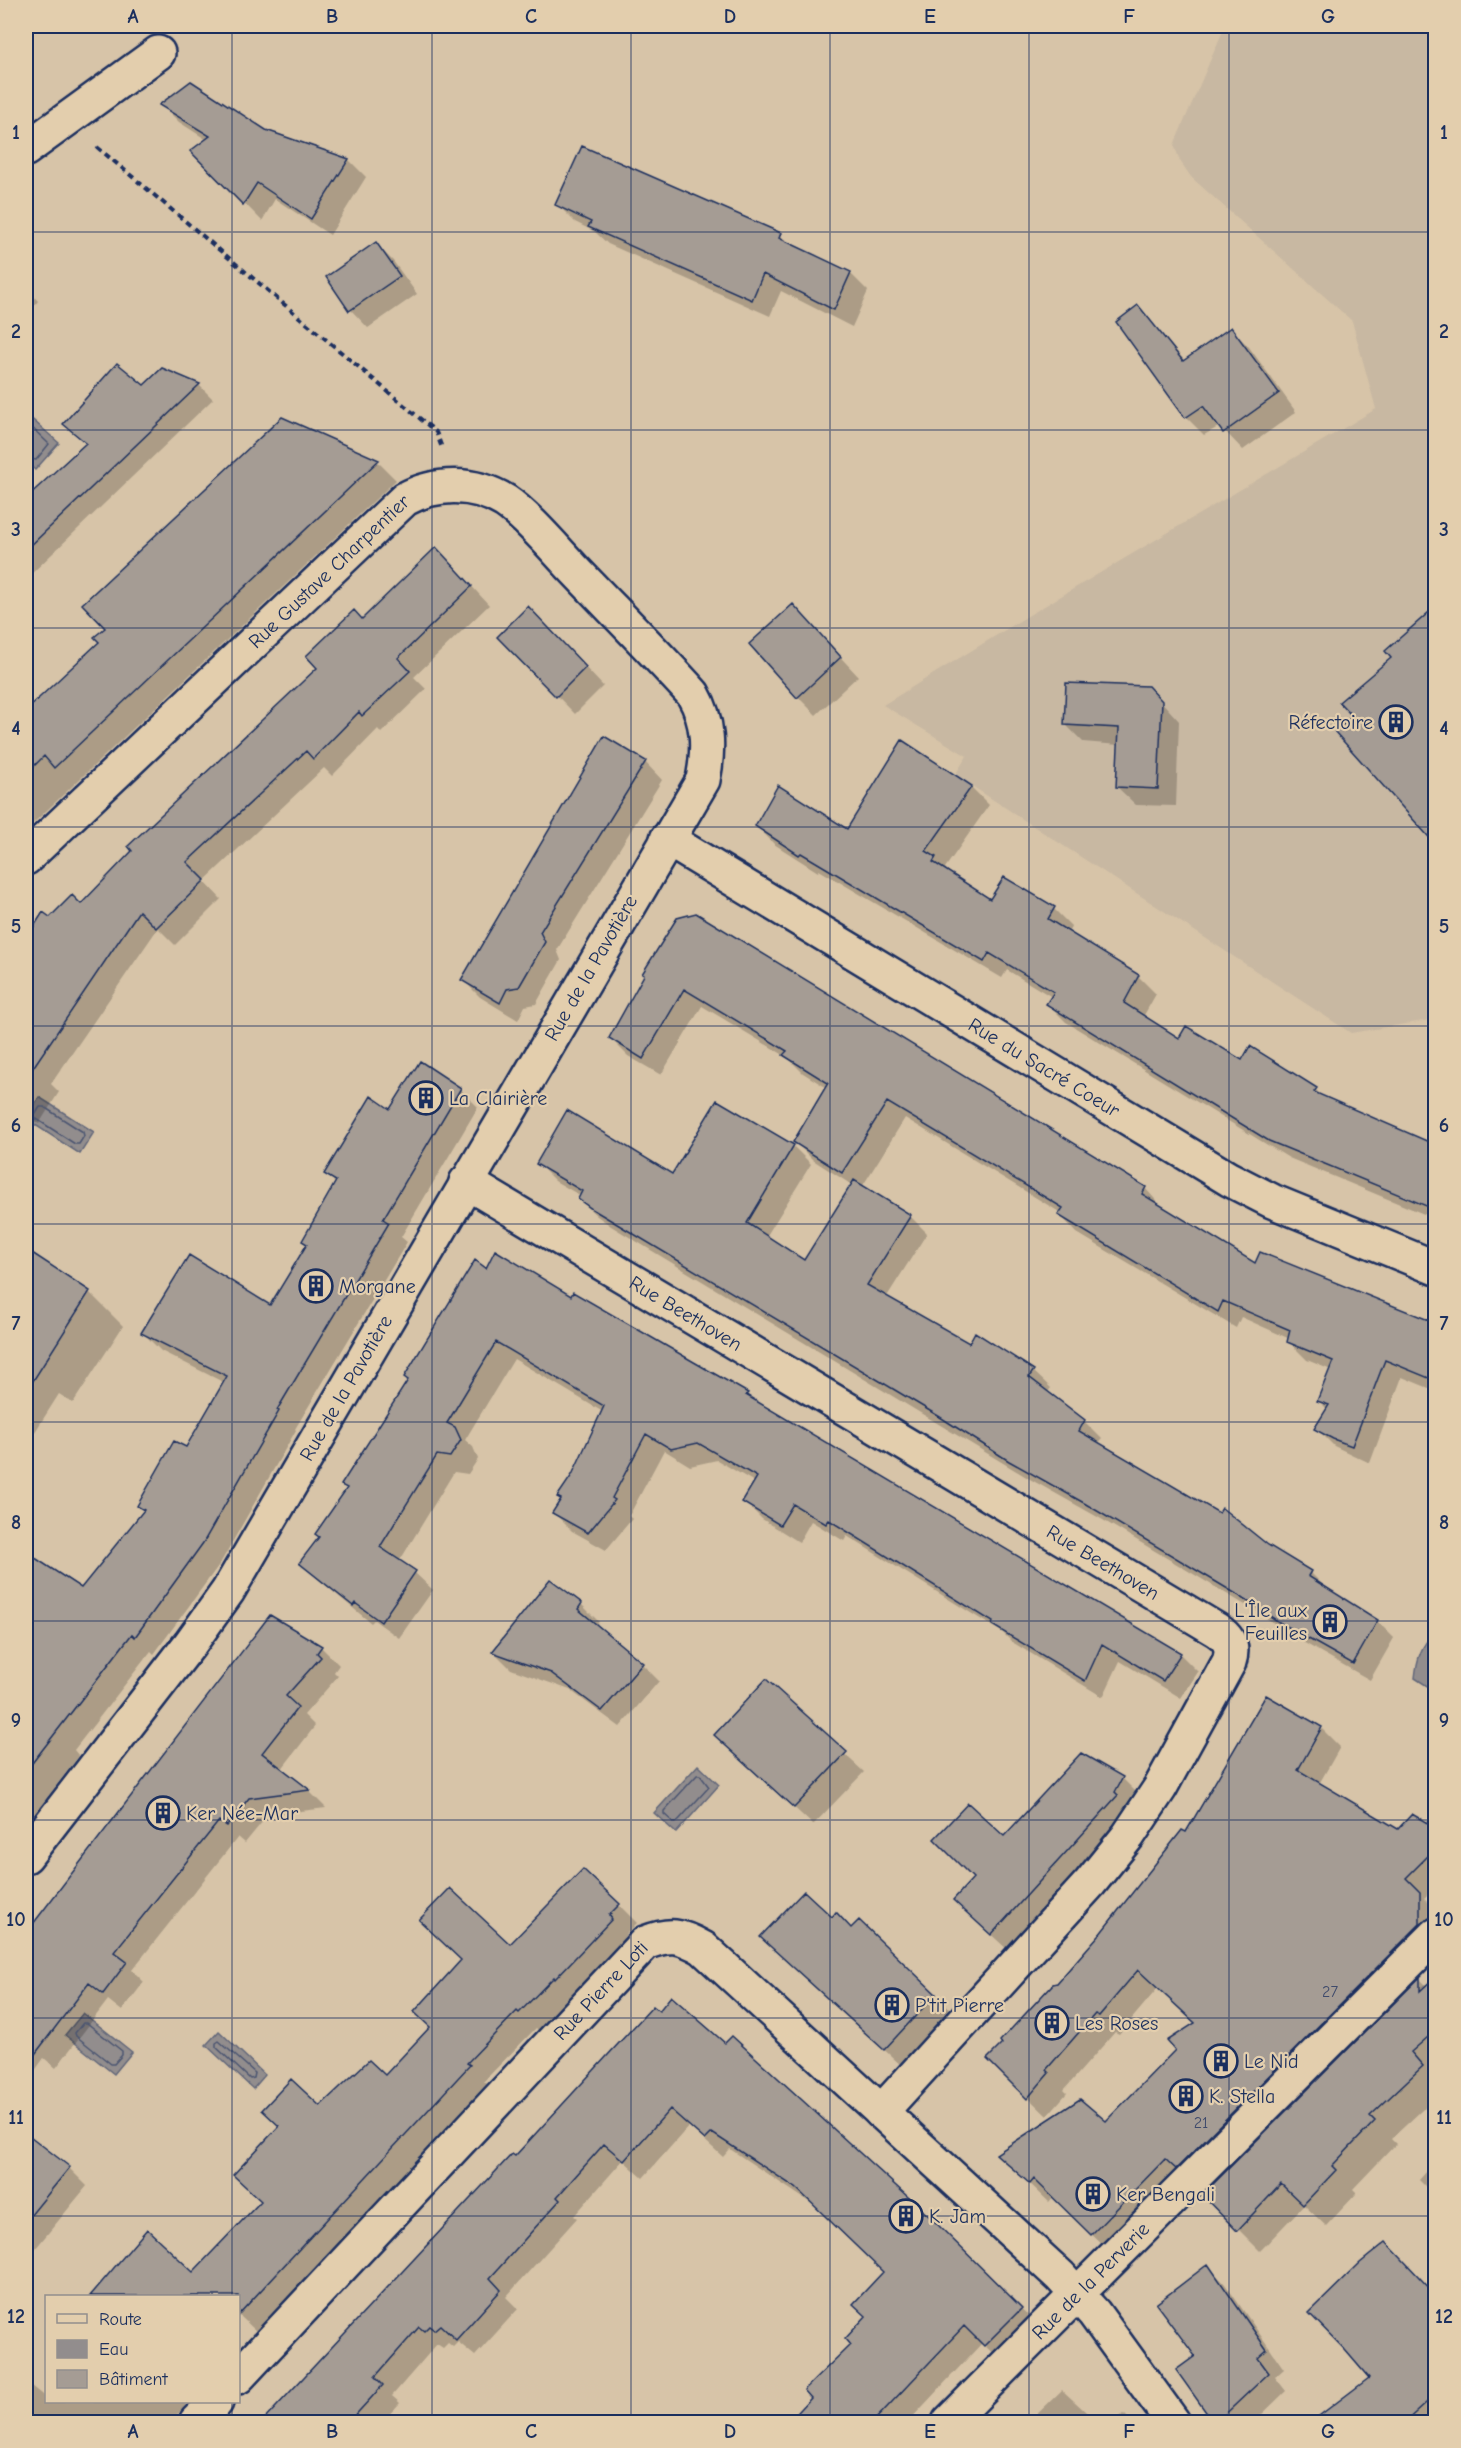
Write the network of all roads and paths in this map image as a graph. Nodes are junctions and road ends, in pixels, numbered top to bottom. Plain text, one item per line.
1 (158, 54) dead end
2 (71, 117) junction
3 (26, 149) edge
4 (457, 486) junction
5 (650, 648) joint
6 (667, 839) junction
7 (26, 858) edge
8 (466, 1182) junction
9 (1436, 1268) edge
10 (26, 1856) edge
11 (1436, 1935) edge
12 (881, 2112) junction
13 (1078, 2295) junction
14 (240, 2375) edge
15 (215, 2403) edge
16 (196, 2422) edge
17 (950, 2422) edge
18 (1173, 2422) edge

1 - 2 street
2 - 3 street
2 - 4 path
4 - 5 street, Rue Gustave Charpentier
4 - 7 street, Rue Gustave Charpentier
5 - 6 street, Rue de la Pavotière
6 - 8 street, Rue de la Pavotière
6 - 9 street, Rue du Sacré Coeur
8 - 10 street, Rue de la Pavotière
8 - 12 street, Rue Beethoven
11 - 13 street, Rue de la Perverie
12 - 13 street, Rue Pierre Loti
12 - 14 street, Rue Pierre Loti
13 - 17 street, Rue de la Perverie
13 - 18 street, Rue Pierre Loti
15 - 16 street

